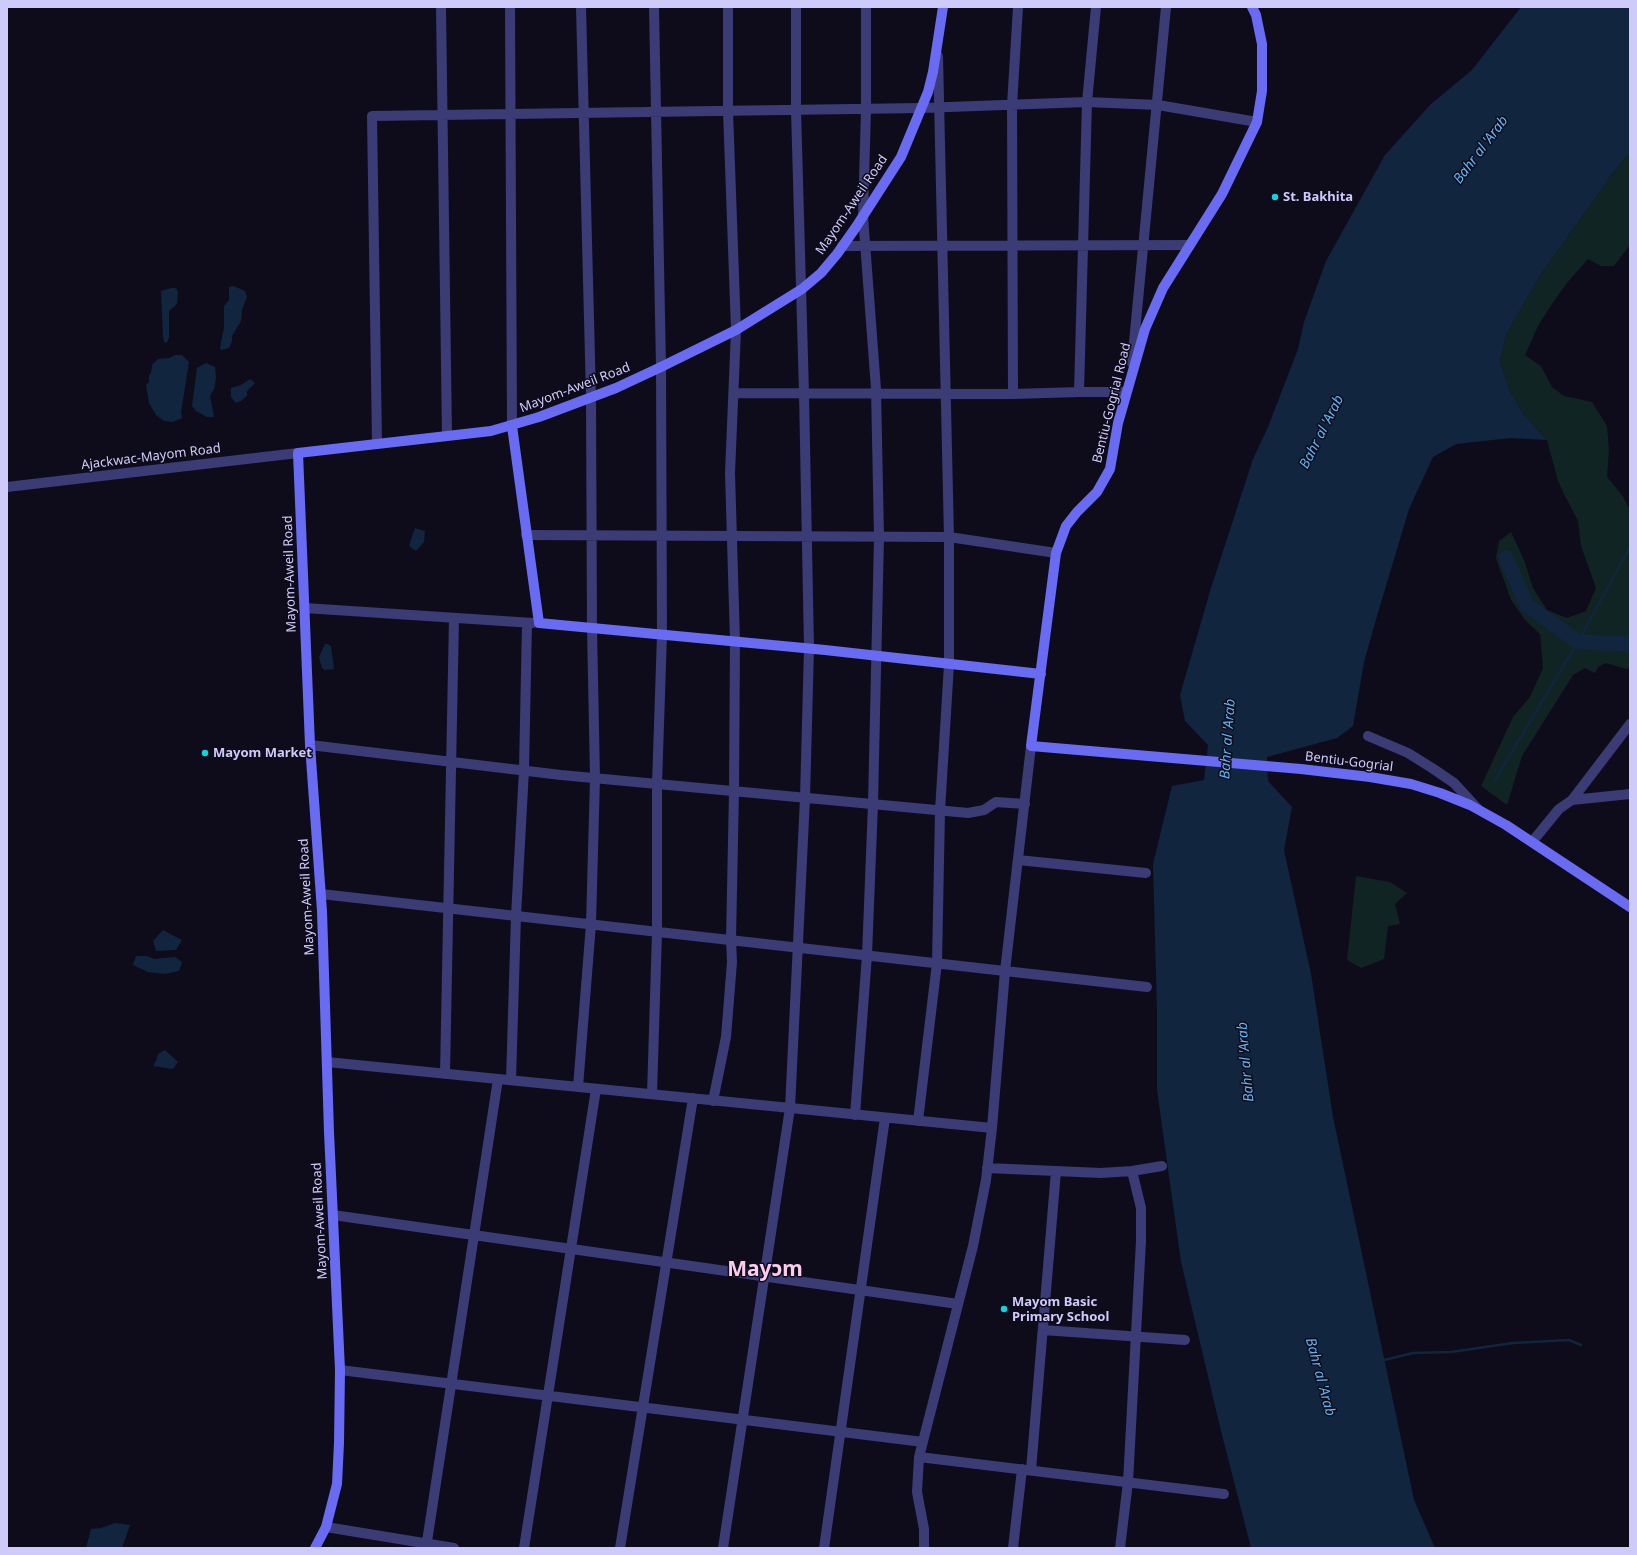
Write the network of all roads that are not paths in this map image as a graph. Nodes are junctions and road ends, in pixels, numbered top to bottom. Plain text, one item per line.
1 (441, 7) edge
2 (510, 7) edge
3 (581, 7) edge
4 (654, 7) edge
5 (728, 7) edge
6 (796, 7) edge
7 (866, 7) edge
8 (943, 7) edge
9 (1018, 7) edge
10 (1096, 7) edge
11 (1166, 7) edge
12 (1252, 7) edge
13 (938, 41) junction
14 (1087, 102) junction
15 (1012, 105) junction
16 (1158, 105) junction
17 (939, 107) junction
18 (921, 108) junction
19 (866, 109) junction
20 (796, 110) junction
21 (728, 111) junction
22 (656, 112) junction
23 (584, 113) junction
24 (511, 114) junction
25 (443, 115) junction
26 (1257, 122) junction
27 (864, 216) junction
28 (1083, 245) junction
29 (1144, 245) junction
30 (1190, 245) junction
31 (842, 246) junction
32 (866, 246) junction
33 (942, 246) junction
34 (1013, 246) junction
35 (802, 288) junction
36 (736, 330) junction
37 (661, 367) junction
38 (1131, 373) junction
39 (1079, 392) junction
40 (1126, 392) junction
41 (734, 393) junction
42 (804, 393) junction
43 (876, 393) junction
44 (946, 393) junction
45 (1013, 394) junction
46 (591, 397) junction
47 (512, 426) junction
48 (447, 436) junction
49 (377, 444) junction
50 (298, 453) junction
51 (7, 487) edge
52 (526, 535) junction
53 (593, 535) junction
54 (661, 536) junction
55 (732, 536) junction
56 (808, 537) junction
57 (879, 537) junction
58 (949, 537) junction
59 (1056, 553) junction
60 (305, 608) junction
61 (454, 618) junction
62 (527, 623) junction
63 (539, 623) junction
64 (592, 628) junction
65 (662, 635) junction
66 (735, 641) junction
67 (809, 648) junction
68 (876, 655) junction
69 (949, 664) junction
70 (1040, 674) junction
71 (1630, 724) edge
72 (1368, 736) dead end
73 (310, 745) junction
74 (1032, 746) junction
75 (451, 762) junction
76 (524, 770) junction
77 (595, 778) junction
78 (657, 784) junction
79 (734, 791) junction
80 (1630, 794) edge
81 (805, 798) junction
82 (1572, 800) junction
83 (872, 804) junction
84 (1025, 804) junction
85 (1479, 810) junction
86 (940, 811) junction
87 (1532, 842) junction
88 (1018, 860) junction
89 (1146, 873) dead end
90 (321, 894) junction
91 (1630, 907) edge
92 (449, 908) junction
93 (516, 916) junction
94 (591, 924) junction
95 (657, 932) junction
96 (730, 940) junction
97 (798, 947) junction
98 (867, 955) junction
99 (937, 963) junction
100 (1005, 971) junction
101 (1147, 987) dead end
102 (327, 1062) junction
103 (446, 1074) junction
104 (498, 1079) junction
105 (511, 1080) junction
106 (578, 1087) junction
107 (596, 1089) junction
108 (652, 1094) junction
109 (693, 1098) junction
110 (713, 1100) junction
111 (790, 1108) junction
112 (855, 1114) junction
113 (885, 1118) junction
114 (918, 1121) junction
115 (992, 1128) junction
116 (1162, 1166) dead end
117 (987, 1168) junction
118 (1056, 1171) junction
119 (1132, 1171) junction
120 (333, 1215) junction
121 (474, 1236) junction
122 (571, 1250) junction
123 (666, 1263) junction
124 (764, 1277) junction
125 (860, 1290) junction
126 (958, 1304) junction
127 (1043, 1330) junction
128 (1137, 1337) junction
129 (1185, 1340) dead end
130 (340, 1370) junction
131 (451, 1384) junction
132 (548, 1396) junction
133 (643, 1408) junction
134 (743, 1420) junction
135 (840, 1432) junction
136 (923, 1442) junction
137 (919, 1456) junction
138 (1027, 1470) junction
139 (1128, 1482) junction
140 (1224, 1494) dead end
141 (326, 1527) junction
142 (426, 1546) edge
143 (315, 1548) edge
144 (454, 1548) edge
145 (524, 1548) edge
146 (620, 1548) edge
147 (723, 1548) edge
148 (824, 1548) edge
149 (924, 1548) edge
150 (1013, 1548) edge
151 (1120, 1548) edge

1 - 25 street
2 - 24 street
3 - 23 street
4 - 22 street
5 - 21 street
6 - 20 street
7 - 19 street
8 - 13 main road, Mayom-Aweil Road
9 - 15 street
10 - 14 street
11 - 16 street
12 - 26 main road, Bentiu-Gogrial Road
13 - 17 street
13 - 18 main road, Mayom-Aweil Road
14 - 15 street
14 - 16 street
14 - 28 street
15 - 17 street
15 - 34 street
16 - 26 street
16 - 29 street
17 - 18 street
17 - 33 street
18 - 19 street
18 - 27 main road, Mayom-Aweil Road
19 - 20 street
19 - 27 street
20 - 21 street
20 - 35 street
21 - 22 street
21 - 36 street
22 - 23 street
22 - 37 street
23 - 24 street
23 - 46 street
24 - 25 street
24 - 47 street
25 - 48 street
25 - 49 street
26 - 30 main road, Bentiu-Gogrial Road
27 - 31 main road, Mayom-Aweil Road
27 - 32 street
28 - 29 street
28 - 34 street
28 - 39 street
29 - 30 street
29 - 38 street
30 - 38 main road, Bentiu-Gogrial Road
31 - 32 street
31 - 35 main road, Mayom-Aweil Road
32 - 33 street
32 - 43 street
33 - 34 street
33 - 44 street
34 - 45 street
35 - 36 main road, Mayom-Aweil Road
35 - 42 street
36 - 37 main road, Mayom-Aweil Road
36 - 41 street
37 - 46 main road, Mayom-Aweil Road
37 - 54 street
38 - 40 main road, Bentiu-Gogrial Road
39 - 40 street
39 - 45 street
40 - 59 main road, Bentiu-Gogrial Road
41 - 42 street
41 - 55 street
42 - 43 street
42 - 56 street
43 - 44 street
43 - 57 street
44 - 45 street
44 - 58 street
46 - 47 main road, Mayom-Aweil Road
46 - 53 street
47 - 48 main road, Mayom-Aweil Road
47 - 52 main road
48 - 49 main road, Mayom-Aweil Road
49 - 50 main road, Mayom-Aweil Road
50 - 51 street, Ajackwac-Mayom Road
50 - 60 main road, Mayom-Aweil Road
52 - 53 street
52 - 63 main road
53 - 54 street
53 - 64 street
54 - 55 street
54 - 65 street
55 - 56 street
55 - 66 street
56 - 57 street
56 - 67 street
57 - 58 street
57 - 68 street
58 - 59 street
58 - 69 street
59 - 70 main road, Bentiu-Gogrial Road
60 - 61 street
60 - 73 main road, Mayom-Aweil Road
61 - 62 street
61 - 75 street
62 - 63 street
62 - 76 street
63 - 64 main road
64 - 65 main road
64 - 77 street
65 - 66 main road
65 - 78 street
66 - 67 main road
66 - 79 street
67 - 68 main road
67 - 81 street
68 - 69 main road
68 - 83 street
69 - 70 main road
69 - 86 street
70 - 74 main road, Bentiu-Gogrial Road
71 - 82 street
72 - 85 street
73 - 75 street
73 - 90 main road, Mayom-Aweil Road
74 - 84 street
74 - 85 main road, Bentiu-Gogrial
75 - 76 street
75 - 92 street
76 - 77 street
76 - 93 street
77 - 78 street
77 - 94 street
78 - 79 street
78 - 95 street
79 - 81 street
79 - 96 street
80 - 82 street
81 - 83 street
81 - 97 street
82 - 87 street
83 - 86 street
83 - 98 street
84 - 86 street
84 - 88 street
85 - 87 main road, Bentiu-Gogrial
86 - 99 street
87 - 91 main road, Bentiu-Gogrial
88 - 89 street
88 - 100 street
90 - 92 street
90 - 102 main road, Mayom-Aweil Road
92 - 93 street
92 - 103 street
93 - 94 street
93 - 105 street
94 - 95 street
94 - 106 street
95 - 96 street
95 - 108 street
96 - 97 street
96 - 110 street
97 - 98 street
97 - 111 street
98 - 99 street
98 - 112 street
99 - 100 street
99 - 114 street
100 - 101 street
100 - 115 street
102 - 103 street
102 - 120 main road, Mayom-Aweil Road
103 - 104 street
104 - 105 street
104 - 121 street
105 - 106 street
106 - 107 street
107 - 108 street
107 - 122 street
108 - 109 street
109 - 110 street
109 - 123 street
110 - 111 street
111 - 112 street
111 - 124 street
112 - 113 street
113 - 114 street
113 - 125 street
114 - 115 street
115 - 117 street
116 - 119 street
117 - 118 street
117 - 126 street
118 - 119 street
118 - 127 street
119 - 128 street
120 - 121 street
120 - 130 main road, Mayom-Aweil Road
121 - 122 street
121 - 131 street
122 - 123 street
122 - 132 street
123 - 124 street
123 - 133 street
124 - 125 street
124 - 134 street
125 - 126 street
125 - 135 street
126 - 136 street
127 - 128 street
127 - 138 street
128 - 129 street
128 - 139 street
130 - 131 street
130 - 141 main road, Mayom-Aweil Road
131 - 132 street
131 - 142 street
132 - 133 street
132 - 145 street
133 - 134 street
133 - 146 street
134 - 135 street
134 - 147 street
135 - 136 street
135 - 148 street
136 - 137 street
137 - 138 street
137 - 149 street
138 - 139 street
138 - 150 street
139 - 140 street
139 - 151 street
141 - 142 street
141 - 143 main road, Mayom-Aweil Road
142 - 144 street

